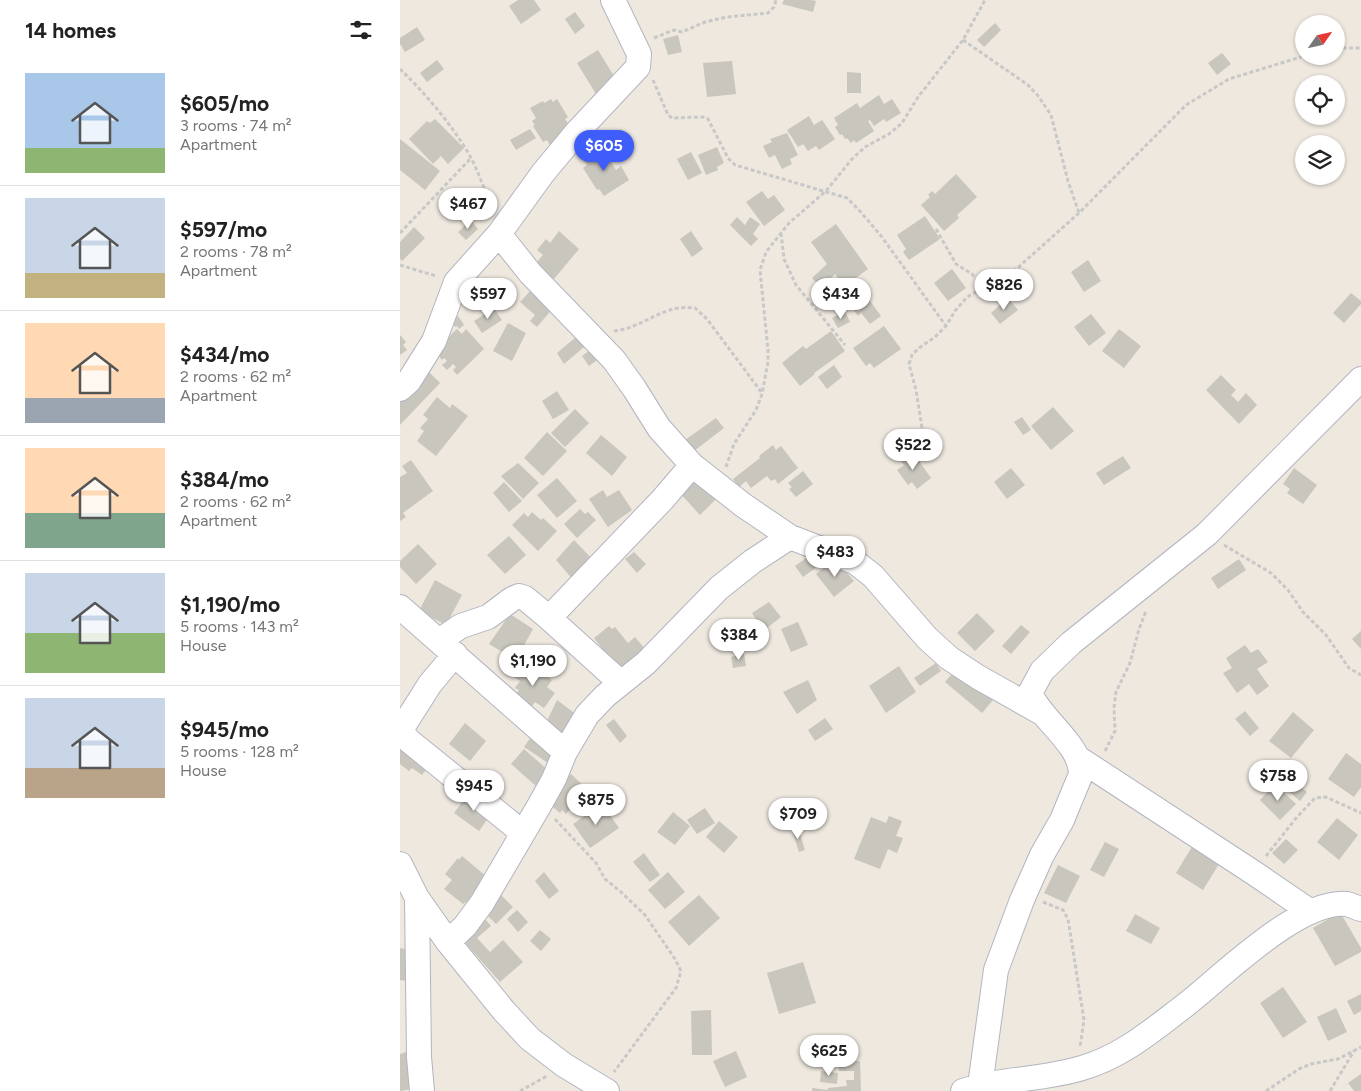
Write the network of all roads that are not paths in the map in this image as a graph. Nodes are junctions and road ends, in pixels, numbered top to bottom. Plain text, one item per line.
1 (613, 0) edge
2 (504, 226) junction
3 (1361, 379) edge
4 (400, 389) edge
5 (692, 465) junction
6 (790, 537) junction
7 (400, 607) edge
8 (549, 618) junction
9 (447, 647) junction
10 (621, 683) junction
11 (1040, 712) junction
12 (565, 752) junction
13 (1086, 764) junction
14 (523, 832) junction
15 (400, 864) edge
16 (417, 898) junction
17 (1356, 902) edge
18 (1311, 912) junction
19 (448, 942) junction
20 (971, 1088) edge
21 (604, 1090) edge
22 (422, 1091) edge

1 - 2 street
2 - 4 street
2 - 5 street
3 - 11 street
5 - 6 street
5 - 8 street
6 - 10 street
6 - 11 street
7 - 9 street
8 - 9 street
8 - 10 street
9 - 12 street
9 - 14 street
10 - 12 street
11 - 13 street
12 - 14 street
13 - 18 street
13 - 20 street
14 - 19 street
15 - 16 street
16 - 19 street
16 - 22 street
17 - 18 street
18 - 20 street
19 - 21 street

